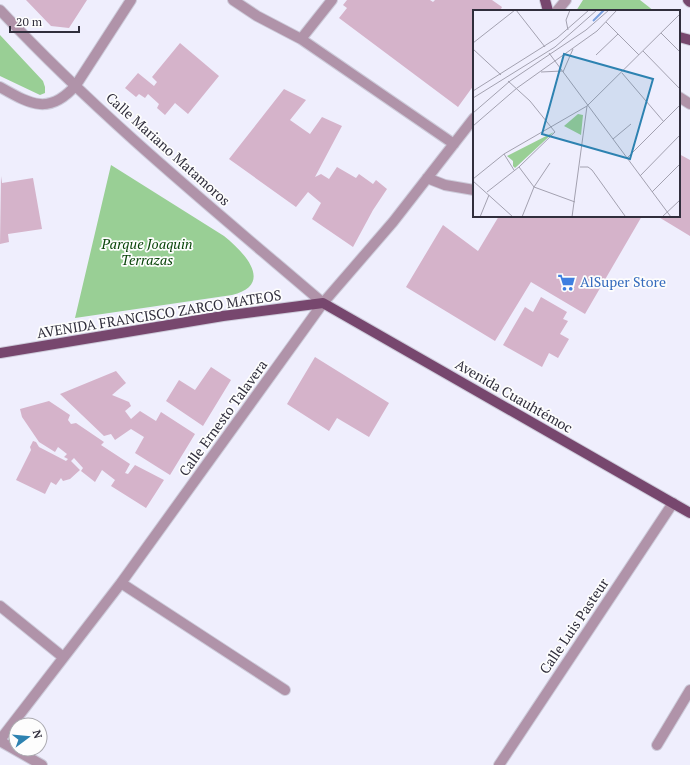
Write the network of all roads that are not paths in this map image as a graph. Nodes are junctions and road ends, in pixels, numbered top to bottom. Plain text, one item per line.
1 (131, 0) edge
2 (233, 0) edge
3 (332, 0) edge
4 (545, 0) edge
5 (566, 0) edge
6 (0, 10) edge
7 (548, 10) edge
8 (558, 10) edge
9 (680, 37) edge
10 (301, 39) junction
11 (690, 40) edge
12 (76, 85) junction
13 (0, 87) edge
14 (680, 98) edge
15 (690, 104) edge
16 (473, 119) edge
17 (454, 144) junction
18 (427, 178) junction
19 (473, 190) edge
20 (323, 303) junction
21 (0, 353) edge
22 (673, 503) junction
23 (690, 513) edge
24 (121, 583) junction
25 (0, 606) edge
26 (64, 657) junction
27 (284, 690) dead end
28 (690, 690) edge
29 (0, 740) edge
30 (657, 744) dead end
31 (42, 765) edge
32 (499, 765) edge

1 - 12 street
2 - 10 street
3 - 10 street
4 - 7 main road
5 - 8 street
6 - 12 street, Calle Mariano Matamoros
9 - 11 main road
10 - 17 street
12 - 13 street
12 - 20 street, Calle Mariano Matamoros
14 - 15 street
16 - 17 street, Calle Ernesto Talavera
17 - 18 street, Calle Ernesto Talavera
18 - 19 street
18 - 20 street, Calle Ernesto Talavera
20 - 21 main road, AVENIDA FRANCISCO ZARCO MATEOS
20 - 22 main road, Avenida Cuauhtémoc
20 - 24 street, Calle Ernesto Talavera
22 - 23 main road, Avenida Cuauhtémoc
22 - 32 street, Calle Luis Pasteur
24 - 26 street, Calle Ernesto Talavera
24 - 27 street
25 - 26 street
26 - 29 street, Calle Ernesto Talavera
28 - 30 street
29 - 31 street

